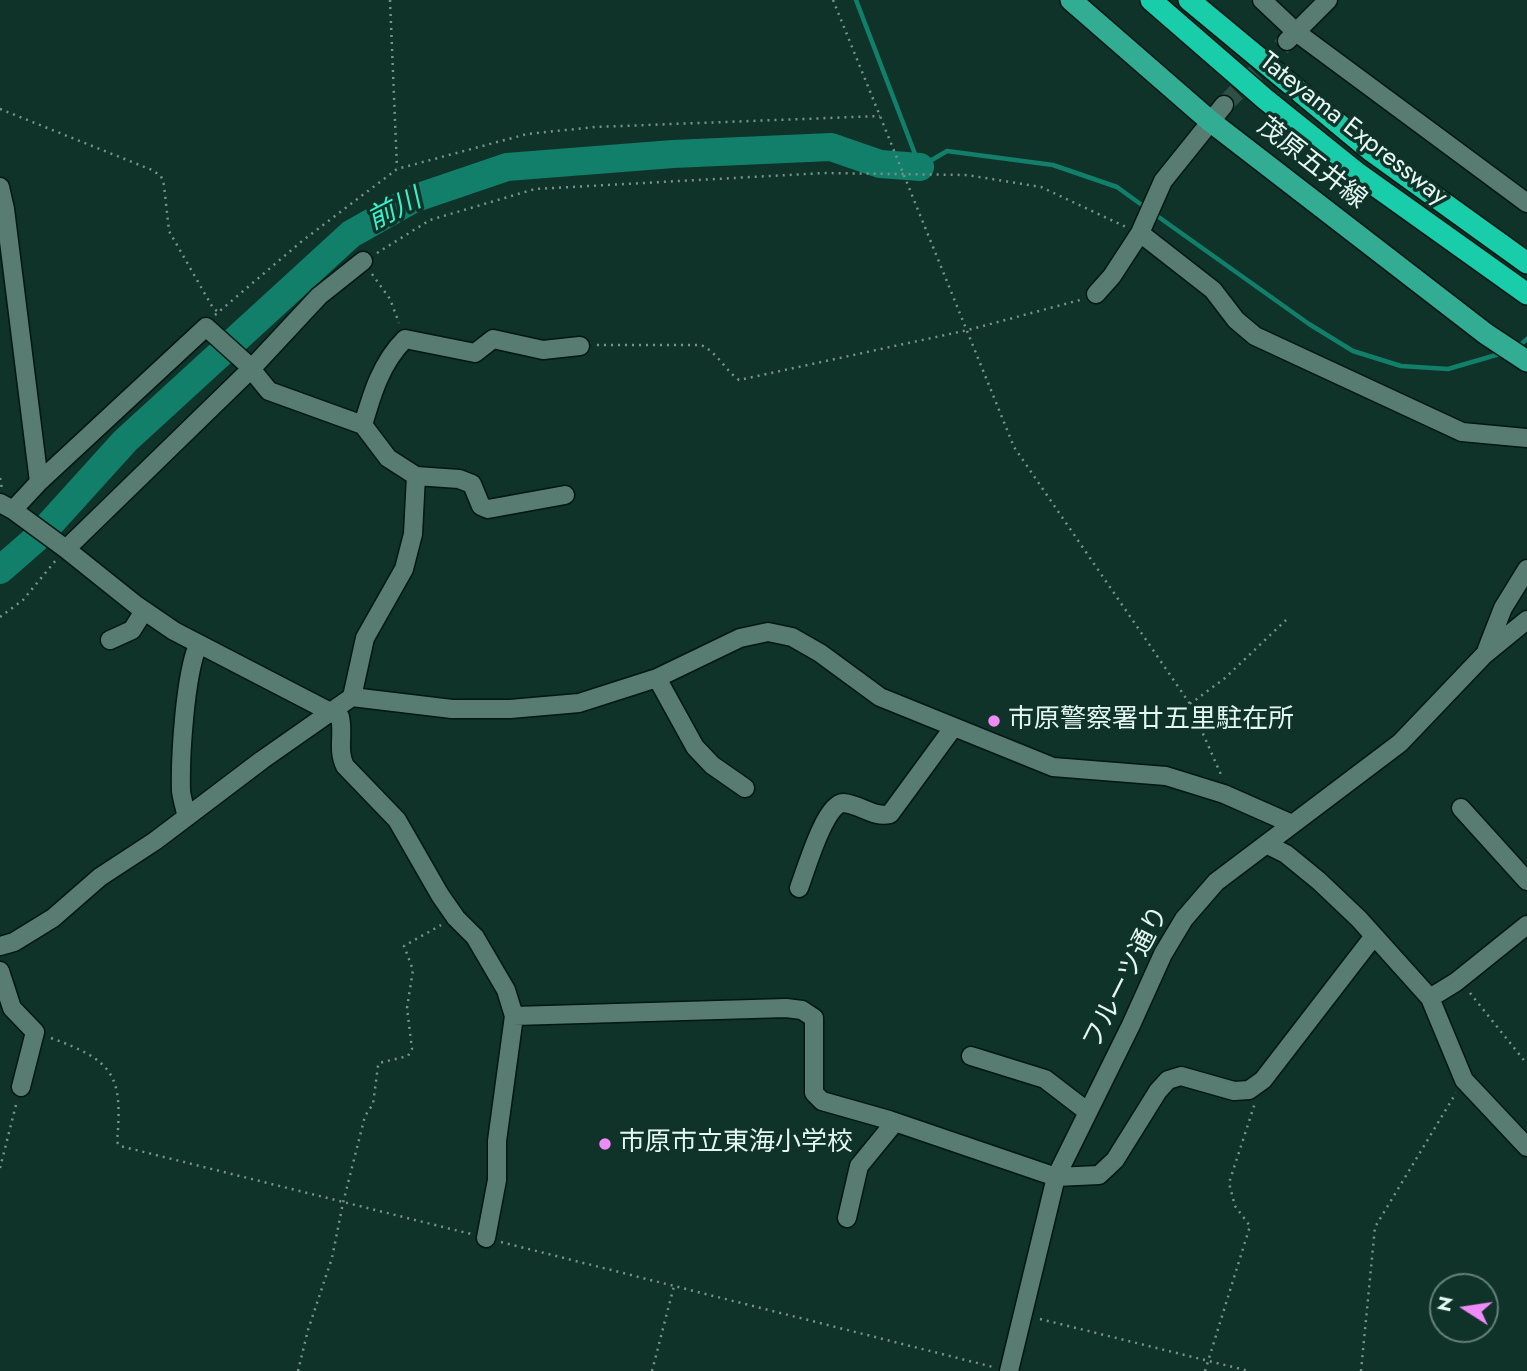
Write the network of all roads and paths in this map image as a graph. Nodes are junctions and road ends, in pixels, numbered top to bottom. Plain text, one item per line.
1 (390, 0) edge
2 (833, 0) edge
3 (1071, 0) edge
4 (1151, 0) edge
5 (1189, 0) edge
6 (1262, 0) edge
7 (1328, 0) edge
8 (1292, 37) junction
9 (1224, 105) tunnel mouth
10 (0, 108) edge
11 (880, 116) junction
12 (1210, 121) junction
13 (397, 169) junction
14 (904, 174) junction
15 (0, 187) edge
16 (1527, 203) edge
17 (1140, 233) junction
18 (363, 261) junction
19 (1527, 263) edge
20 (6, 280) edge
21 (1096, 294) joint
22 (1527, 294) edge
23 (218, 312) junction
24 (206, 327) junction
25 (968, 330) junction
26 (405, 339) junction
27 (580, 346) joint
28 (1527, 361) edge
29 (249, 366) junction
30 (363, 425) junction
31 (1527, 438) edge
32 (416, 476) junction
33 (39, 482) junction
34 (565, 495) dead end
35 (6, 507) edge
36 (66, 548) junction
37 (1527, 569) edge
38 (144, 611) junction
39 (0, 617) edge
40 (1527, 620) edge
41 (1286, 621) dead end
42 (110, 640) dead end
43 (198, 645) junction
44 (1484, 655) junction
45 (657, 678) junction
46 (352, 697) junction
47 (1190, 705) junction
48 (331, 713) junction
49 (953, 728) junction
50 (745, 788) dead end
51 (1224, 794) junction
52 (1461, 807) dead end
53 (187, 817) junction
54 (1293, 824) junction
55 (1266, 844) junction
56 (1527, 881) edge
57 (799, 888) dead end
58 (456, 918) junction
59 (1527, 925) edge
60 (1374, 936) junction
61 (0, 946) edge
62 (0, 971) edge
63 (1459, 980) junction
64 (1430, 998) junction
65 (514, 1016) junction
66 (35, 1032) junction
67 (971, 1056) dead end
68 (1527, 1064) edge
69 (1263, 1080) junction
70 (1464, 1080) junction
71 (20, 1087) joint
72 (1088, 1112) junction
73 (895, 1122) junction
74 (1527, 1147) edge
75 (0, 1168) edge
76 (1056, 1177) junction
77 (343, 1203) junction
78 (846, 1218) dead end
79 (486, 1238) junction
80 (674, 1285) junction
81 (1023, 1315) junction
82 (1210, 1360) junction
83 (1001, 1369) edge
84 (298, 1371) edge
85 (652, 1371) edge
86 (1205, 1371) edge
87 (1248, 1371) edge
88 (1361, 1371) edge

1 - 13 path
2 - 11 path
3 - 12 main road, 茂原五井線
4 - 22 highway, Tateyama Expressway
5 - 19 highway, Tateyama Expressway
6 - 8 street
7 - 8 street
8 - 16 street
9 - 12 street
10 - 23 path
11 - 13 path
11 - 14 path
12 - 17 street
12 - 28 main road, 茂原五井線
13 - 23 path
14 - 17 path
14 - 18 path
14 - 25 path
15 - 20 street
17 - 21 street
17 - 31 street
18 - 26 path
18 - 29 street
20 - 33 street
21 - 25 path
23 - 24 path
24 - 29 street
24 - 33 street
25 - 27 path
25 - 47 path
26 - 27 street
26 - 30 street
29 - 30 street
29 - 36 street
30 - 32 street
32 - 34 street
32 - 46 street
33 - 35 street
35 - 36 street
36 - 38 street
36 - 39 path
37 - 44 street
38 - 42 street
38 - 43 street
40 - 44 street, フルーツ通り
41 - 47 path
43 - 48 street
43 - 53 street
44 - 54 street, フルーツ通り
45 - 46 street
45 - 49 street
45 - 50 street
46 - 48 street
47 - 51 path
48 - 53 street
48 - 58 street
49 - 51 street
49 - 57 street
51 - 54 street
52 - 56 street
53 - 61 street
54 - 55 street, フルーツ通り
55 - 60 street
55 - 72 street, フルーツ通り
58 - 65 street
58 - 77 path
59 - 63 street
60 - 64 street
60 - 69 street
62 - 66 street
63 - 64 street
63 - 68 path
64 - 70 street
65 - 73 street
65 - 79 street
66 - 71 street
66 - 77 path
67 - 72 street
69 - 76 street
69 - 82 path
70 - 74 street
70 - 88 path
71 - 75 path
72 - 76 street, フルーツ通り
73 - 76 street
73 - 78 street
76 - 81 street, フルーツ通り
77 - 79 path
77 - 84 path
79 - 80 path
80 - 83 path
80 - 85 path
81 - 82 path
81 - 83 street, フルーツ通り
82 - 86 path
82 - 87 path

